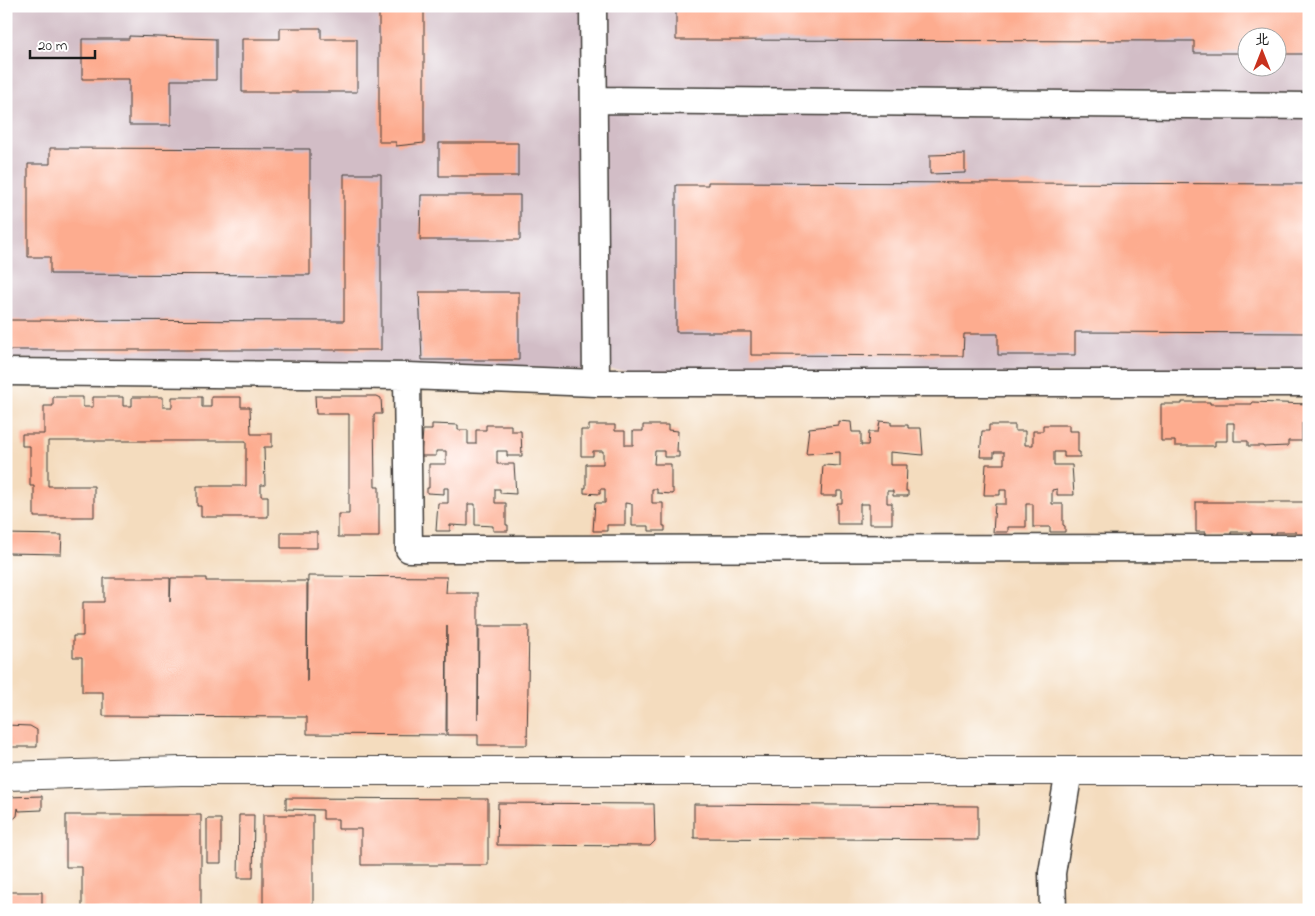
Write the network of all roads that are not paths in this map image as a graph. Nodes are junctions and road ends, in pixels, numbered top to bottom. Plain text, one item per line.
1 (593, 6) edge
2 (594, 100) junction
3 (1309, 106) edge
4 (6, 372) edge
5 (407, 376) junction
6 (596, 383) junction
7 (1309, 383) edge
8 (1309, 548) edge
9 (1309, 770) edge
10 (1069, 771) junction
11 (6, 776) edge
12 (1053, 910) edge

1 - 2 street
2 - 3 street
2 - 6 street
4 - 5 street
5 - 6 street
5 - 8 street
6 - 7 street
9 - 10 street
10 - 11 street
10 - 12 street

